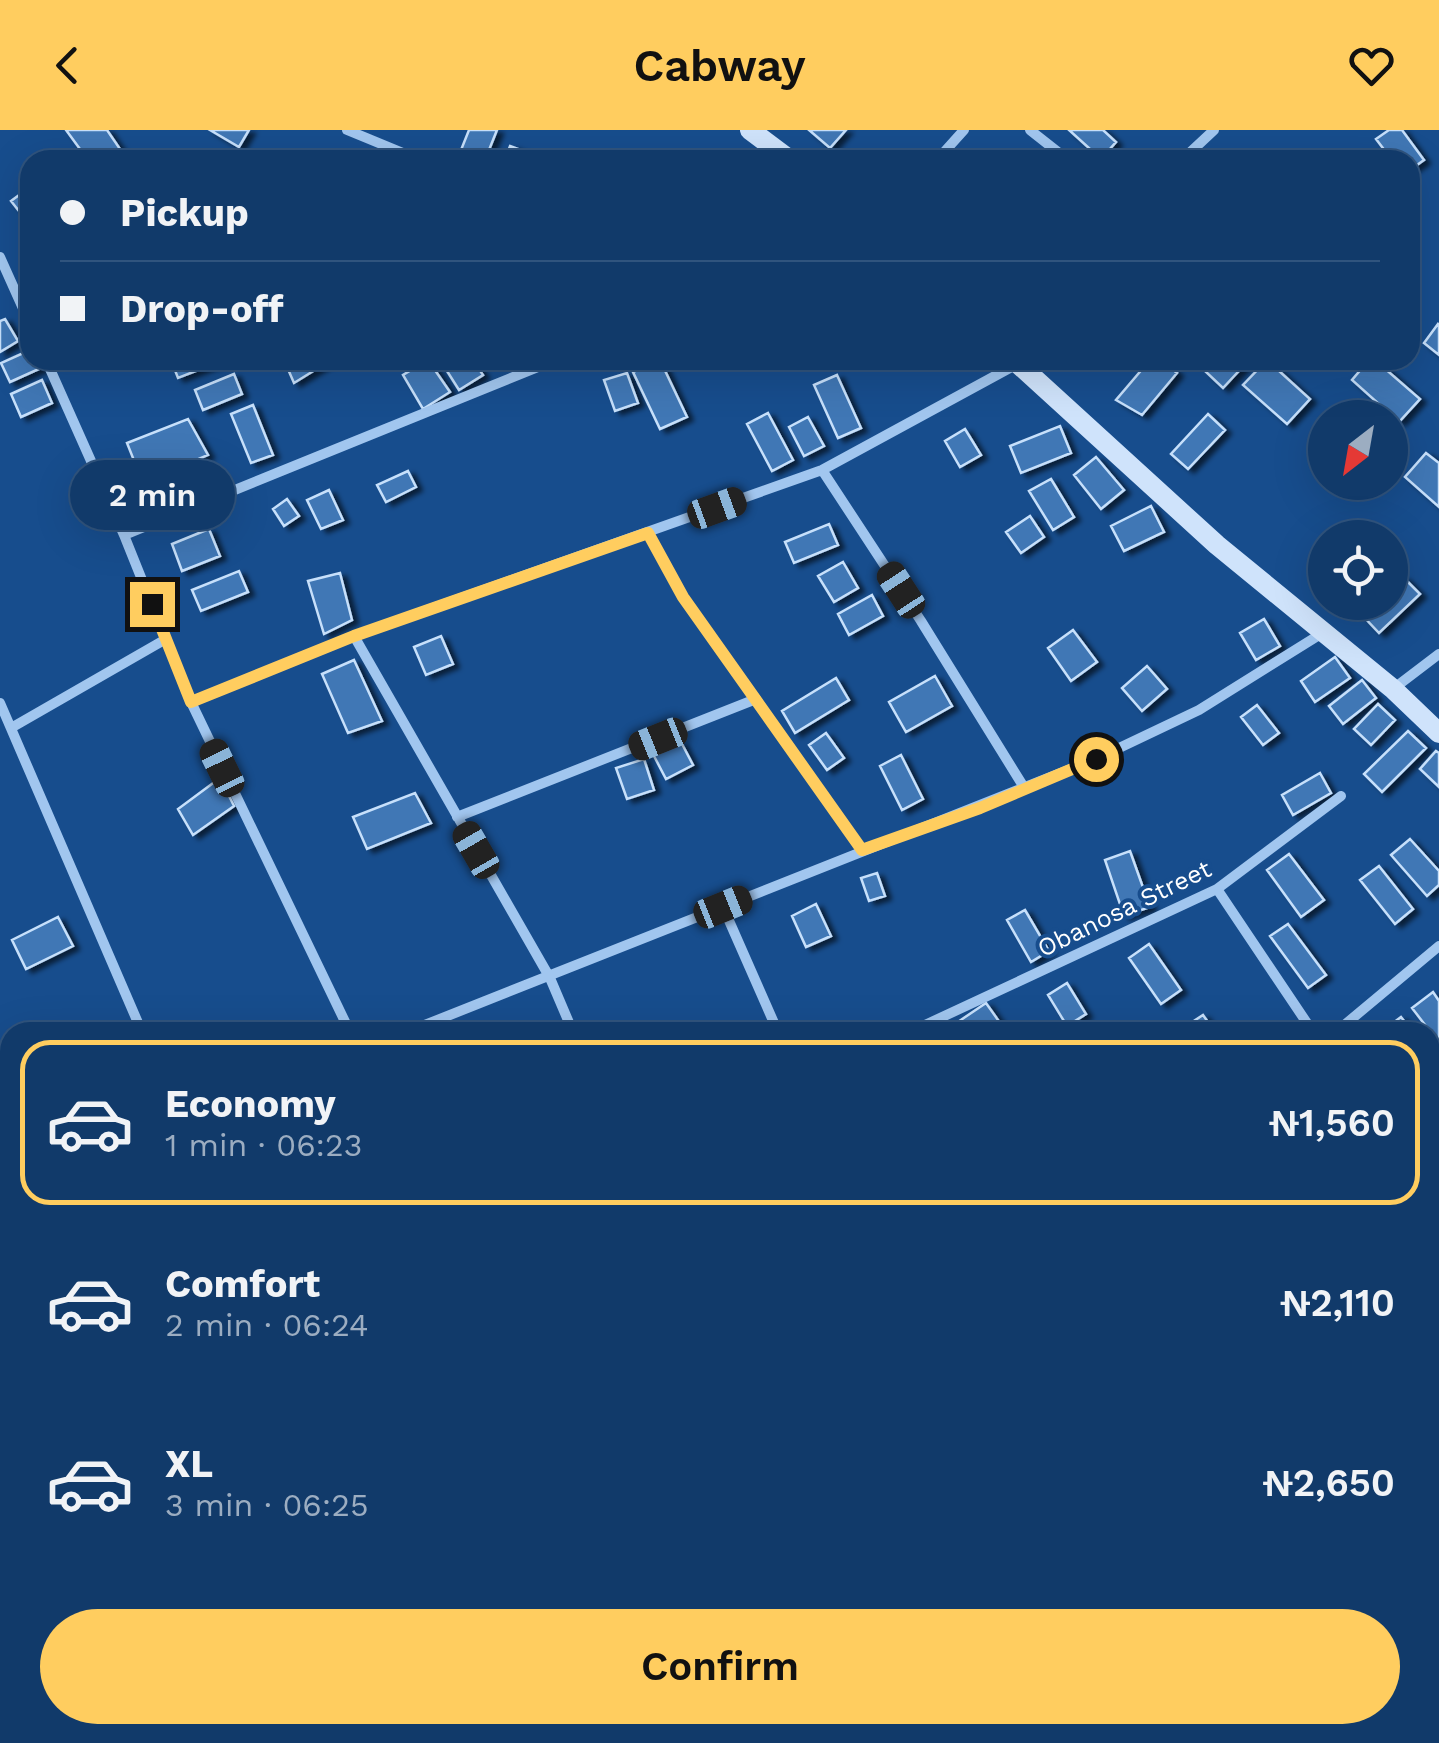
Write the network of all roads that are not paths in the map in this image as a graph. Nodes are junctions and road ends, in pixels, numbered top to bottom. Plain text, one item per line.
1 (347, 130) edge
2 (750, 130) edge
3 (964, 130) edge
4 (1030, 130) edge
5 (1214, 130) edge
6 (396, 150) edge
7 (777, 150) edge
8 (946, 150) edge
9 (1055, 150) edge
10 (1193, 150) edge
11 (0, 256) edge
12 (20, 301) edge
13 (50, 370) edge
14 (530, 370) edge
15 (1002, 370) edge
16 (1025, 370) edge
17 (822, 470) junction
18 (648, 533) junction
19 (124, 535) junction
20 (1324, 632) junction
21 (354, 636) junction
22 (166, 639) junction
23 (1439, 654) edge
24 (1394, 689) junction
25 (756, 699) junction
26 (191, 702) junction
27 (0, 703) edge
28 (11, 728) junction
29 (1439, 734) edge
30 (1025, 788) junction
31 (1342, 796) dead end
32 (458, 818) junction
33 (862, 850) junction
34 (1216, 889) junction
35 (723, 907) junction
36 (1439, 946) edge
37 (550, 978) junction
38 (138, 1022) edge
39 (345, 1022) edge
40 (433, 1022) edge
41 (569, 1022) edge
42 (774, 1022) edge
43 (931, 1022) edge
44 (1306, 1022) edge
45 (1348, 1022) edge

1 - 6 street
2 - 7 street
3 - 8 street
4 - 9 street
5 - 10 street
11 - 12 street
13 - 19 street
14 - 19 street
15 - 17 street
16 - 20 street
17 - 18 street
17 - 30 street
18 - 21 street
18 - 25 street
19 - 22 street
20 - 24 street
20 - 30 street
21 - 26 street
21 - 32 street
22 - 26 street
22 - 28 street
23 - 24 street
24 - 29 street
25 - 32 street
25 - 33 street
26 - 39 street
27 - 28 street
28 - 38 street
30 - 33 street
31 - 34 street, Obanosa Street
32 - 37 street
33 - 35 street
34 - 43 street, Obanosa Street
34 - 44 street
35 - 37 street
35 - 42 street
36 - 45 street
37 - 40 street
37 - 41 street

